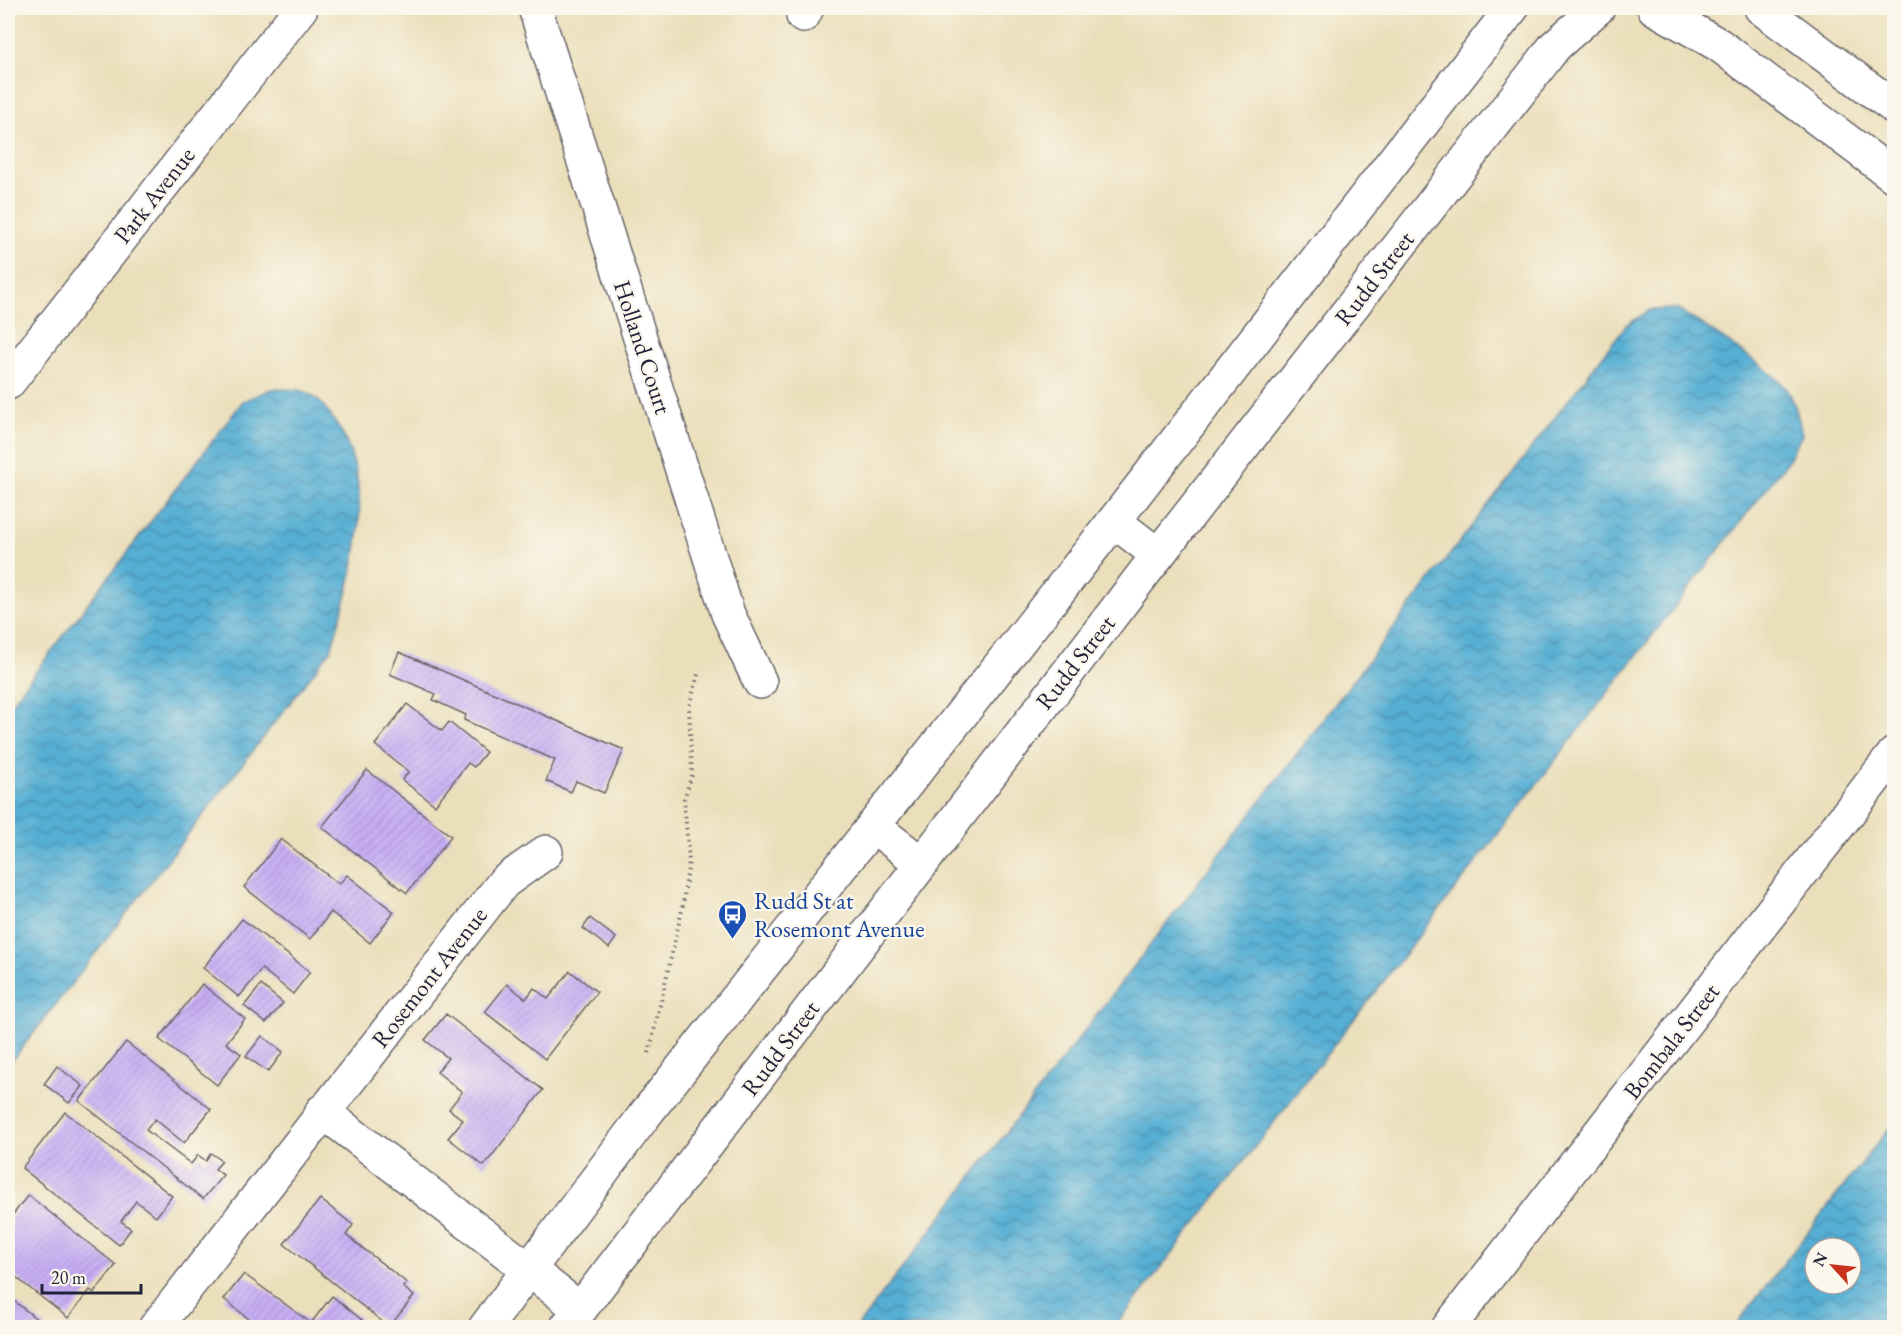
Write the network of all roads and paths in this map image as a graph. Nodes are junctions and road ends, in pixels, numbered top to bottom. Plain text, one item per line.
1 (301, 8) edge
2 (535, 8) edge
3 (1512, 8) edge
4 (1598, 8) edge
5 (1654, 8) edge
6 (1761, 8) edge
7 (1891, 96) edge
8 (1850, 142) junction
9 (1894, 176) edge
10 (8, 383) edge
11 (1114, 521) junction
12 (1158, 555) junction
13 (699, 671) dead end
14 (760, 682) dead end
15 (1894, 754) edge
16 (873, 826) junction
17 (546, 852) dead end
18 (921, 863) junction
19 (648, 1056) dead end
20 (322, 1111) junction
21 (528, 1270) junction
22 (573, 1318) edge
23 (155, 1328) edge
24 (485, 1328) edge
25 (1448, 1328) edge

1 - 10 street, Park Avenue
2 - 14 street, Holland Court
3 - 11 street
4 - 12 street, Rudd Street
5 - 8 street
6 - 7 street
7 - 8 street
8 - 9 street
11 - 12 street
11 - 16 street
12 - 18 street, Rudd Street
13 - 19 path
15 - 25 street, Bombala Street
16 - 18 street
16 - 21 street
17 - 20 street, Rosemont Avenue
18 - 22 street, Rudd Street
20 - 21 street
20 - 23 street, Rosemont Avenue
21 - 22 street
21 - 24 street

